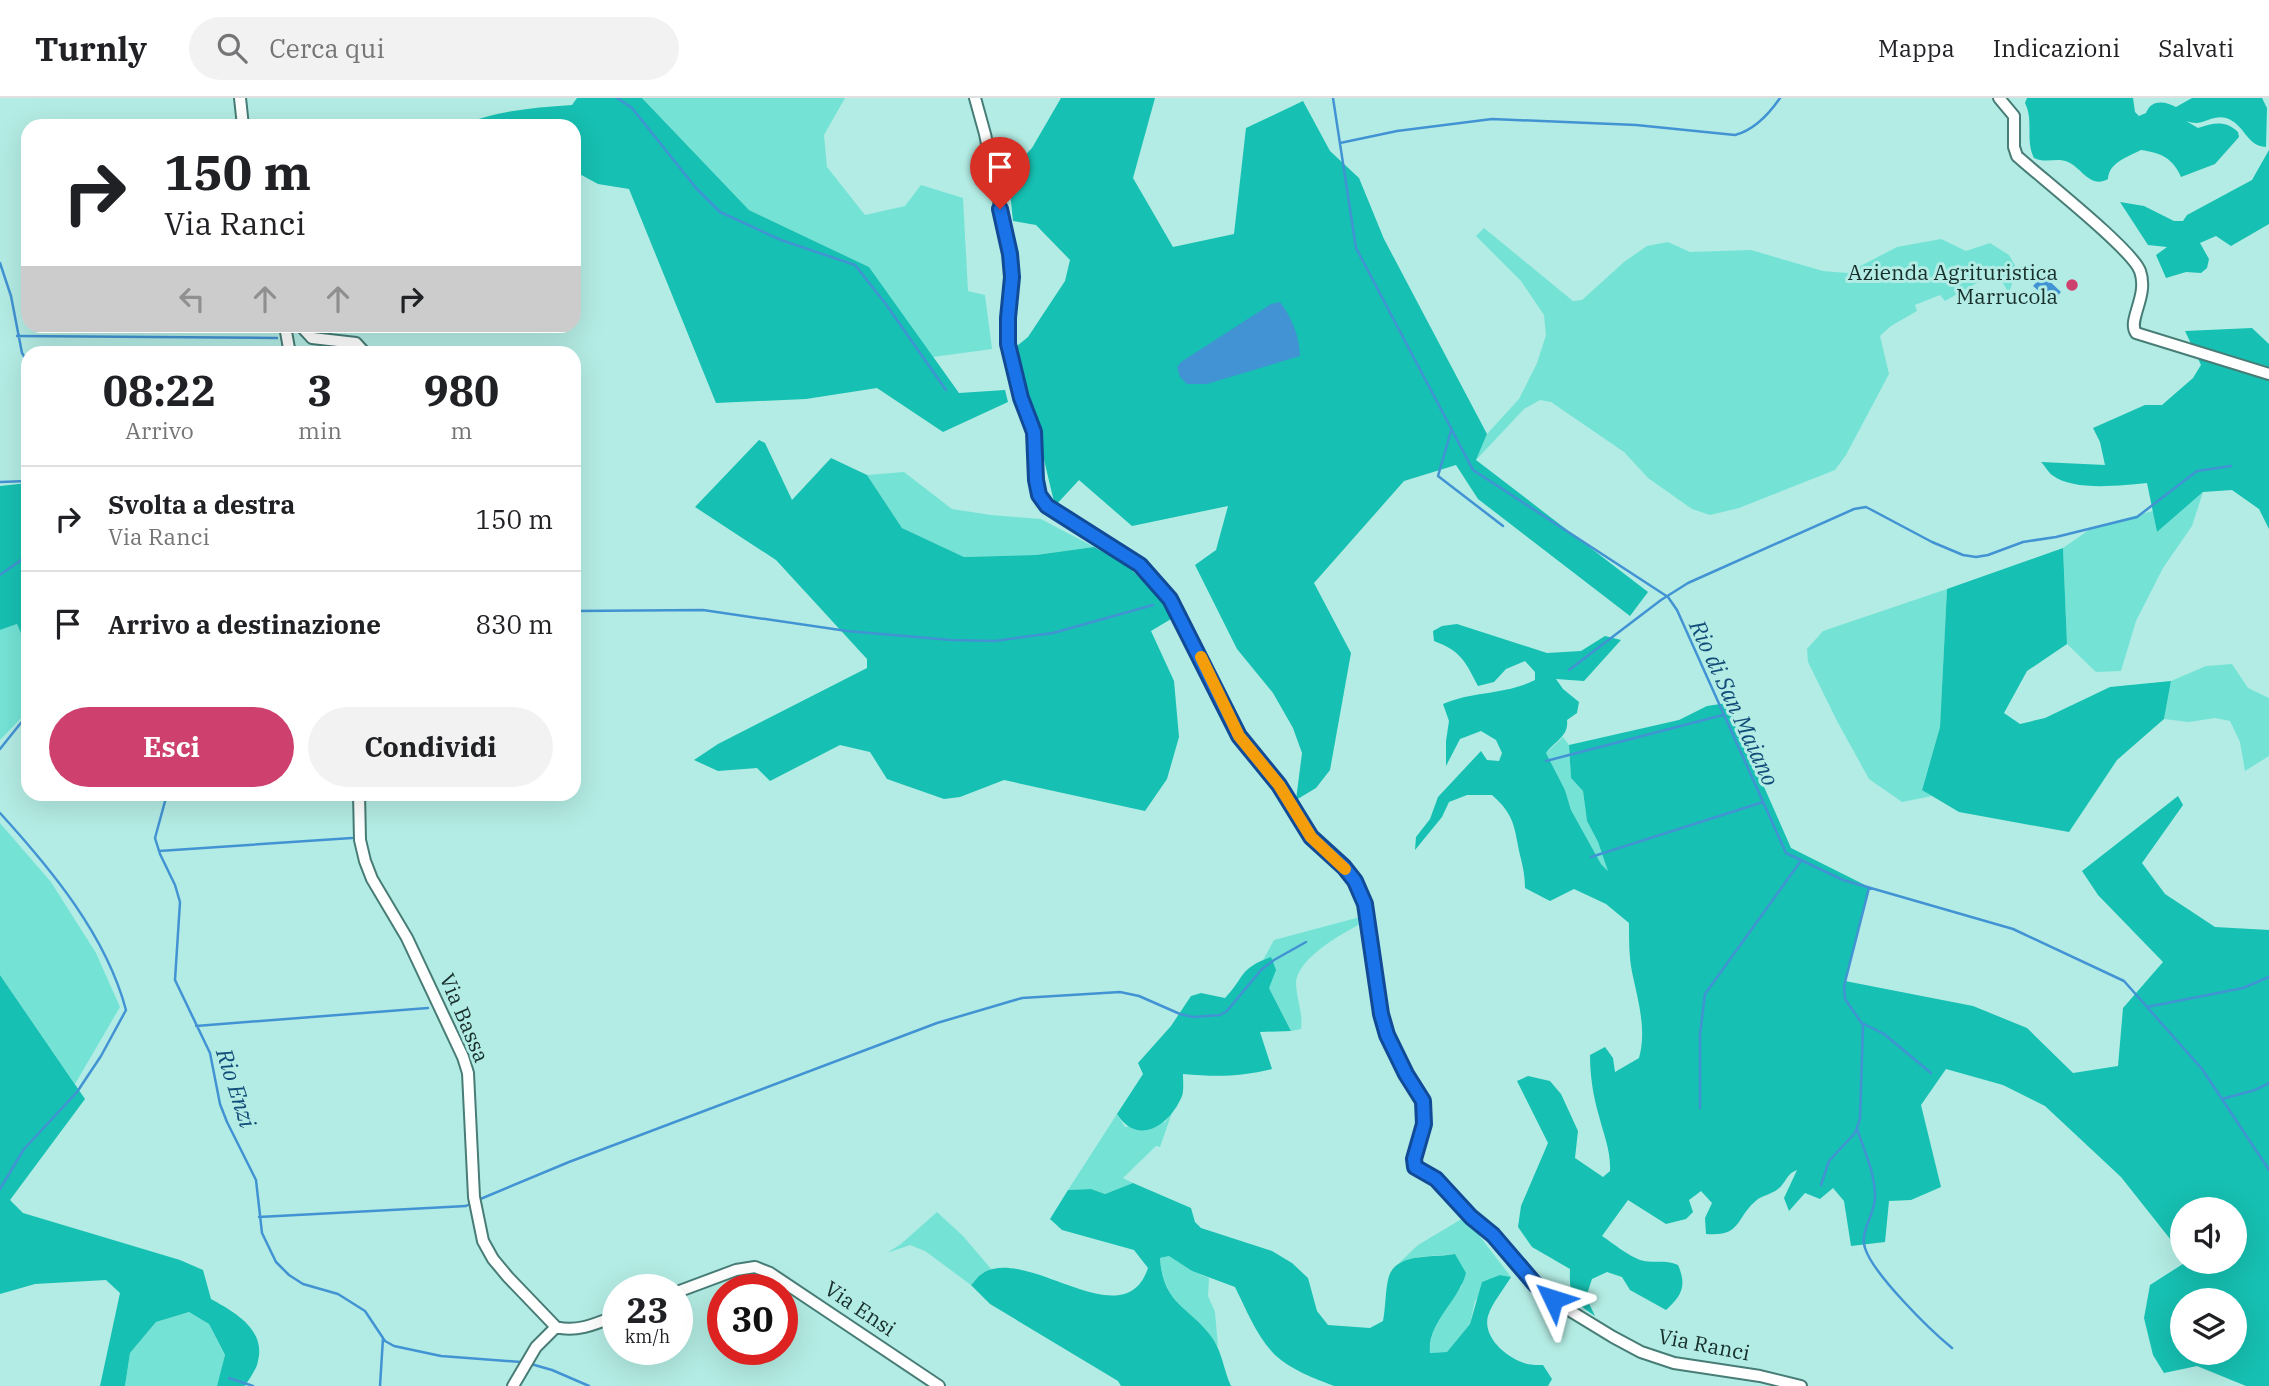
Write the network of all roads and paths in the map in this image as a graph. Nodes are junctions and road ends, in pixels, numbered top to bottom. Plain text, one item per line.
1 (240, 98) edge
2 (975, 98) edge
3 (1999, 98) edge
4 (242, 119) edge
5 (307, 333) edge
6 (359, 346) edge
7 (2269, 374) edge
8 (359, 801) edge
9 (693, 1286) edge
10 (602, 1320) edge
11 (556, 1327) junction
12 (518, 1380) edge
13 (939, 1386) edge
14 (1801, 1386) edge

1 - 4 street
2 - 14 street, Via Ranci
3 - 7 street
5 - 6 street
8 - 11 street, Via Bassa
9 - 13 street, Via Ensi
10 - 11 street
11 - 12 street

